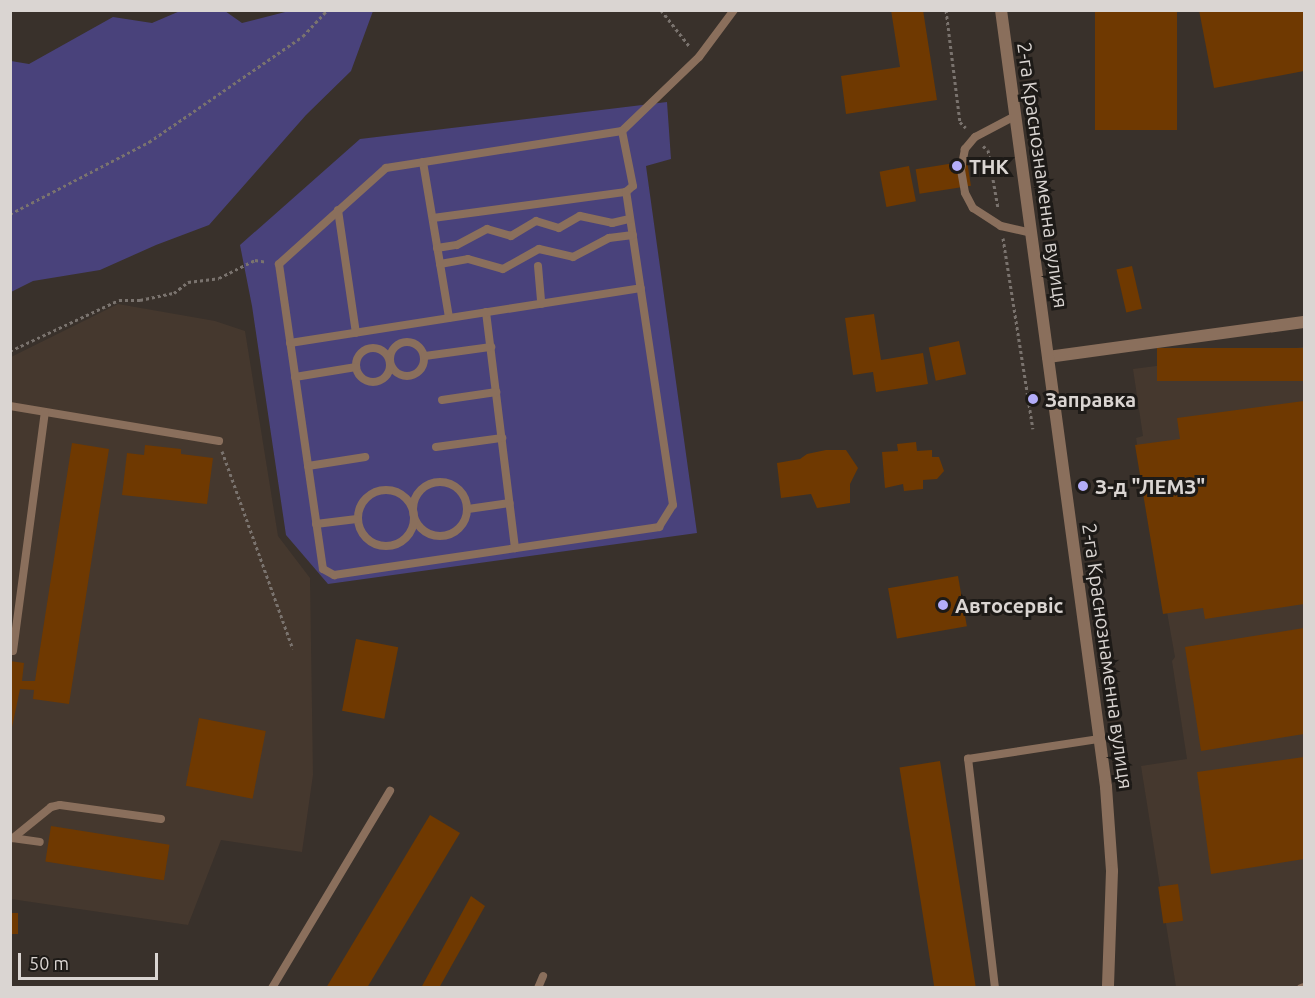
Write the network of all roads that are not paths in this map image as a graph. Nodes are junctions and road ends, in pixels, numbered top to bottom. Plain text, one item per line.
1 (734, 10) edge
2 (1001, 10) edge
3 (1015, 116) junction
4 (622, 131) junction
5 (423, 162) junction
6 (626, 192) junction
7 (338, 210) junction
8 (432, 218) junction
9 (630, 219) junction
10 (1031, 233) junction
11 (633, 235) junction
12 (437, 248) junction
13 (440, 264) junction
14 (538, 266) dead end
15 (641, 288) junction
16 (541, 304) junction
17 (486, 312) junction
18 (449, 318) junction
19 (1305, 322) edge
20 (356, 333) junction
21 (290, 343) junction
22 (491, 347) junction
23 (424, 356) junction
24 (1048, 357) junction
25 (390, 360) junction
26 (356, 367) junction
27 (295, 376) junction
28 (496, 392) junction
29 (442, 400) dead end
30 (10, 406) edge
31 (45, 412) junction
32 (502, 438) junction
33 (219, 441) road end
34 (436, 447) dead end
35 (365, 458) dead end
36 (308, 466) junction
37 (510, 503) junction
38 (468, 509) junction
39 (412, 511) junction
40 (357, 519) junction
41 (316, 524) junction
42 (515, 548) junction
43 (13, 651) dead end
44 (1100, 739) junction
45 (390, 791) dead end
46 (161, 819) dead end
47 (12, 838) edge
48 (40, 842) dead end
49 (543, 976) dead end
50 (272, 987) edge
51 (538, 987) edge
52 (995, 987) edge
53 (1107, 987) edge

1 - 4 lane
2 - 3 street, 2-га Краснознаменна вулиця
3 - 10 street, 2-га Краснознаменна вулиця
3 - 10 lane
4 - 5 lane
4 - 6 lane
5 - 7 lane
5 - 8 lane
6 - 8 lane
6 - 9 lane
7 - 20 lane
7 - 21 lane
8 - 12 lane
9 - 11 lane
9 - 12 lane
10 - 24 street, 2-га Краснознаменна вулиця
11 - 13 lane
11 - 15 lane
12 - 13 lane
13 - 18 lane
14 - 16 lane
15 - 16 lane
15 - 42 lane
16 - 17 lane
17 - 18 lane
17 - 22 lane
18 - 20 lane
19 - 24 street
20 - 21 lane
21 - 27 lane
22 - 23 lane
22 - 28 lane
23 - 25 lane
23 - 25 lane
24 - 44 street, 2-га Краснознаменна вулиця
25 - 26 lane
25 - 26 lane
26 - 27 lane
27 - 36 lane
28 - 29 lane
28 - 32 lane
30 - 31 lane
31 - 33 lane
31 - 43 lane
32 - 34 lane
32 - 37 lane
35 - 36 lane
36 - 41 lane
37 - 38 lane
37 - 42 lane
38 - 39 lane
38 - 39 lane
39 - 40 lane
39 - 40 lane
40 - 41 lane
41 - 42 lane
44 - 52 lane
44 - 53 street, 2-га Краснознаменна вулиця
45 - 50 lane
46 - 47 lane
47 - 48 lane
49 - 51 lane

